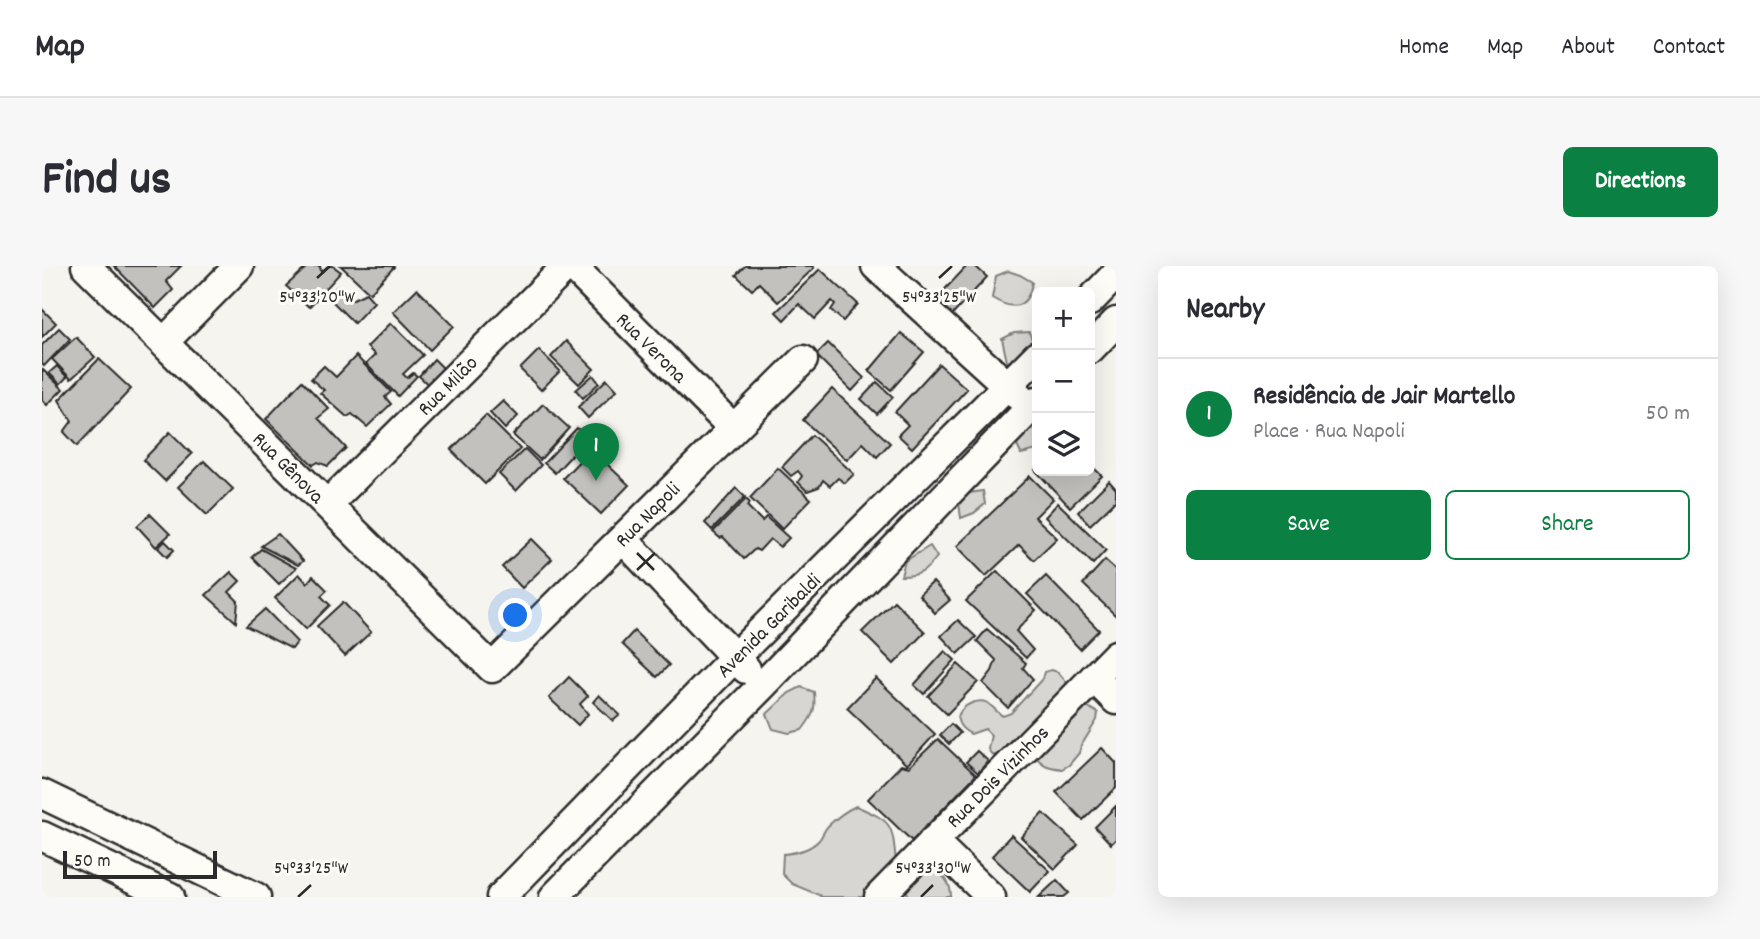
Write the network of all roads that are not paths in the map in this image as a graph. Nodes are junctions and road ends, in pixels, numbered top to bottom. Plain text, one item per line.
1 (86, 266) edge
2 (239, 266) edge
3 (569, 266) edge
4 (876, 266) edge
5 (1116, 274) edge
6 (1095, 296) edge
7 (1116, 322) edge
8 (164, 342) junction
9 (1095, 343) edge
10 (803, 360) dead end
11 (1032, 361) edge
12 (1008, 386) junction
13 (1032, 403) edge
14 (1032, 406) edge
15 (970, 423) junction
16 (733, 428) junction
17 (993, 446) junction
18 (327, 504) junction
19 (623, 539) junction
20 (1116, 656) edge
21 (734, 658) junction
22 (492, 668) joint
23 (1094, 678) junction
24 (763, 685) junction
25 (1116, 700) edge
26 (42, 794) edge
27 (42, 836) edge
28 (933, 841) junction
29 (165, 896) edge
30 (256, 897) edge
31 (501, 897) edge
32 (554, 897) edge
33 (879, 897) edge
34 (991, 897) edge

1 - 8 street, Rua Gênova
2 - 8 street
3 - 16 street, Rua Verona
3 - 18 street, Rua Milão
4 - 12 street
5 - 6 street
7 - 9 street
8 - 18 street, Rua Gênova
10 - 16 street, Rua Napoli
11 - 12 street, Avenida Garibaldi
12 - 13 street
12 - 15 street, Avenida Garibaldi
14 - 17 street, Avenida Garibaldi
15 - 17 street
15 - 21 street, Avenida Garibaldi
16 - 19 street, Rua Napoli
17 - 24 street, Avenida Garibaldi
18 - 22 street, Rua Gênova
19 - 21 street
19 - 22 street, Rua Napoli
20 - 23 street, Rua Dois Vizinhos
21 - 24 street
21 - 31 street, Avenida Garibaldi
23 - 25 street
23 - 28 street, Rua Dois Vizinhos
24 - 32 street, Avenida Garibaldi
26 - 30 street
27 - 29 street
28 - 33 street, Rua Dois Vizinhos
28 - 34 street

